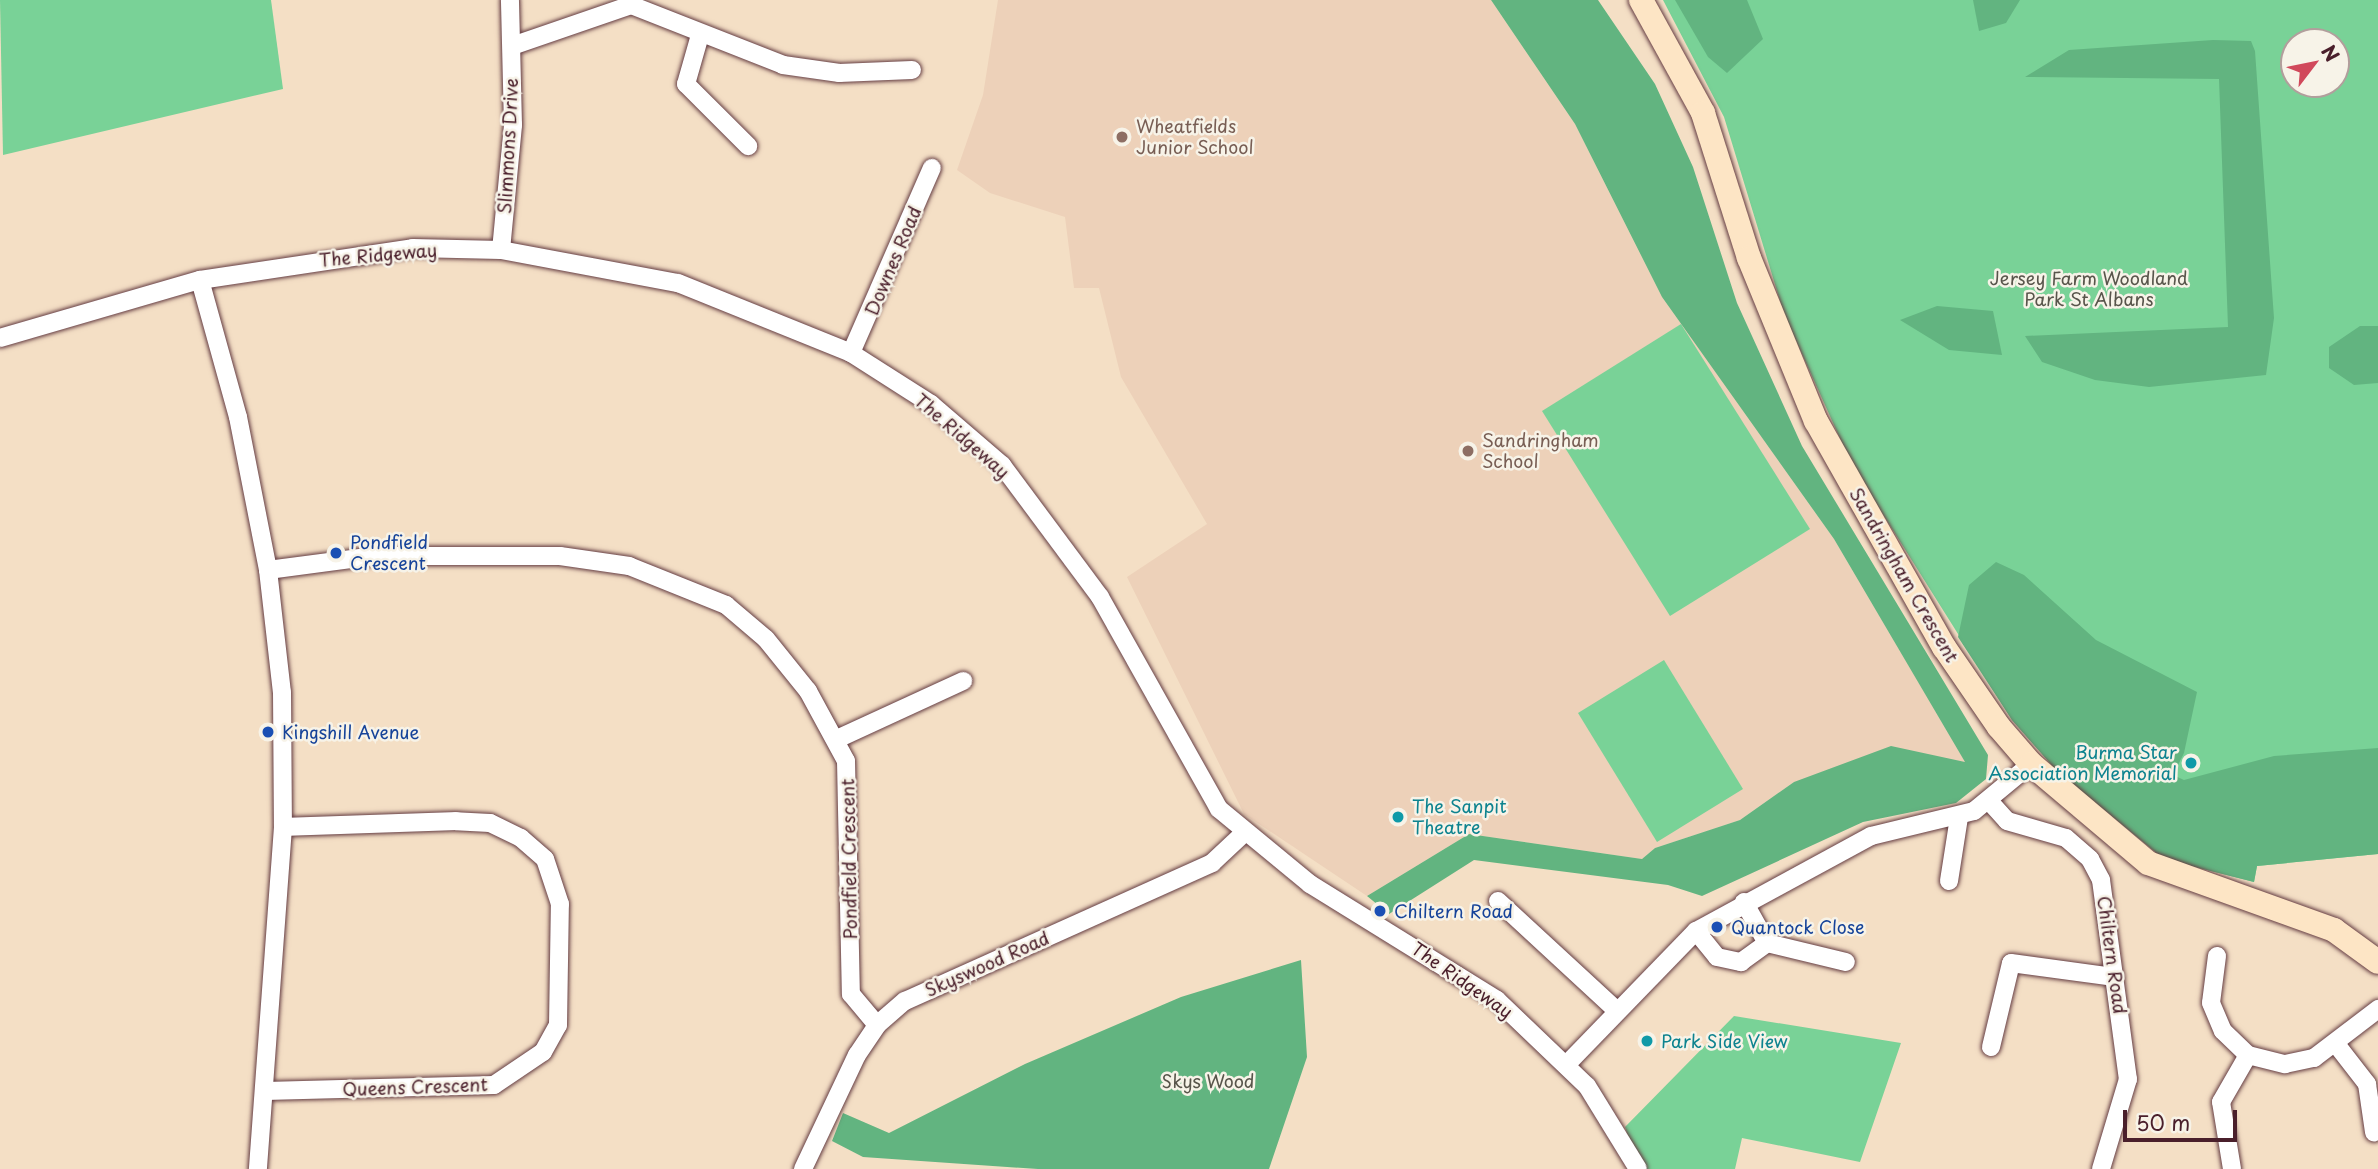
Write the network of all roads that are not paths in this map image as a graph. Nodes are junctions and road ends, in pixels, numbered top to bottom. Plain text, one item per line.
1 (510, 0) edge
2 (1641, 0) edge
3 (700, 35) junction
4 (512, 46) junction
5 (912, 70) dead end
6 (748, 146) dead end
7 (932, 168) dead end
8 (501, 250) junction
9 (200, 280) junction
10 (0, 338) edge
11 (851, 353) junction
12 (268, 570) junction
13 (963, 681) dead end
14 (837, 739) junction
15 (2031, 764) junction
16 (1990, 802) junction
17 (1959, 817) junction
18 (283, 827) junction
19 (1243, 834) junction
20 (1949, 881) dead end
21 (1498, 901) dead end
22 (1744, 902) junction
23 (1696, 932) junction
24 (1767, 943) junction
25 (2217, 956) dead end
26 (1846, 961) dead end
27 (2378, 962) edge
28 (2115, 977) junction
29 (2378, 1009) edge
30 (1617, 1011) junction
31 (877, 1025) junction
32 (2336, 1044) junction
33 (1991, 1047) dead end
34 (2248, 1055) junction
35 (1567, 1064) junction
36 (265, 1091) junction
37 (2374, 1132) dead end
38 (258, 1169) edge
39 (803, 1169) edge
40 (1638, 1169) edge
41 (2101, 1169) edge
42 (2232, 1169) edge

1 - 4 street, Slimmons Drive
2 - 15 street, Sandringham Crescent
3 - 4 street
3 - 5 street
3 - 6 street
4 - 8 street, Slimmons Drive
7 - 11 street, Downes Road
8 - 9 street, The Ridgeway
8 - 11 street, The Ridgeway
9 - 10 street, The Ridgeway
9 - 12 street
11 - 19 street, The Ridgeway
12 - 14 street, Pondfield Crescent
12 - 18 street
13 - 14 street
14 - 31 street, Pondfield Crescent
15 - 16 street
15 - 27 street, Sandringham Crescent
16 - 17 street
16 - 28 street, Chiltern Road
17 - 20 street
17 - 22 street
18 - 36 street
18 - 36 street, Queens Crescent
19 - 31 street, Skyswood Road
19 - 35 street, The Ridgeway
21 - 30 street
22 - 23 street
22 - 24 street
23 - 24 street
23 - 30 street
24 - 26 street
25 - 34 street
28 - 33 street
28 - 41 street, Chiltern Road
29 - 32 street
30 - 35 street
31 - 39 street, Skyswood Road
32 - 34 street
32 - 37 street
34 - 42 street
35 - 40 street, The Ridgeway
36 - 38 street

